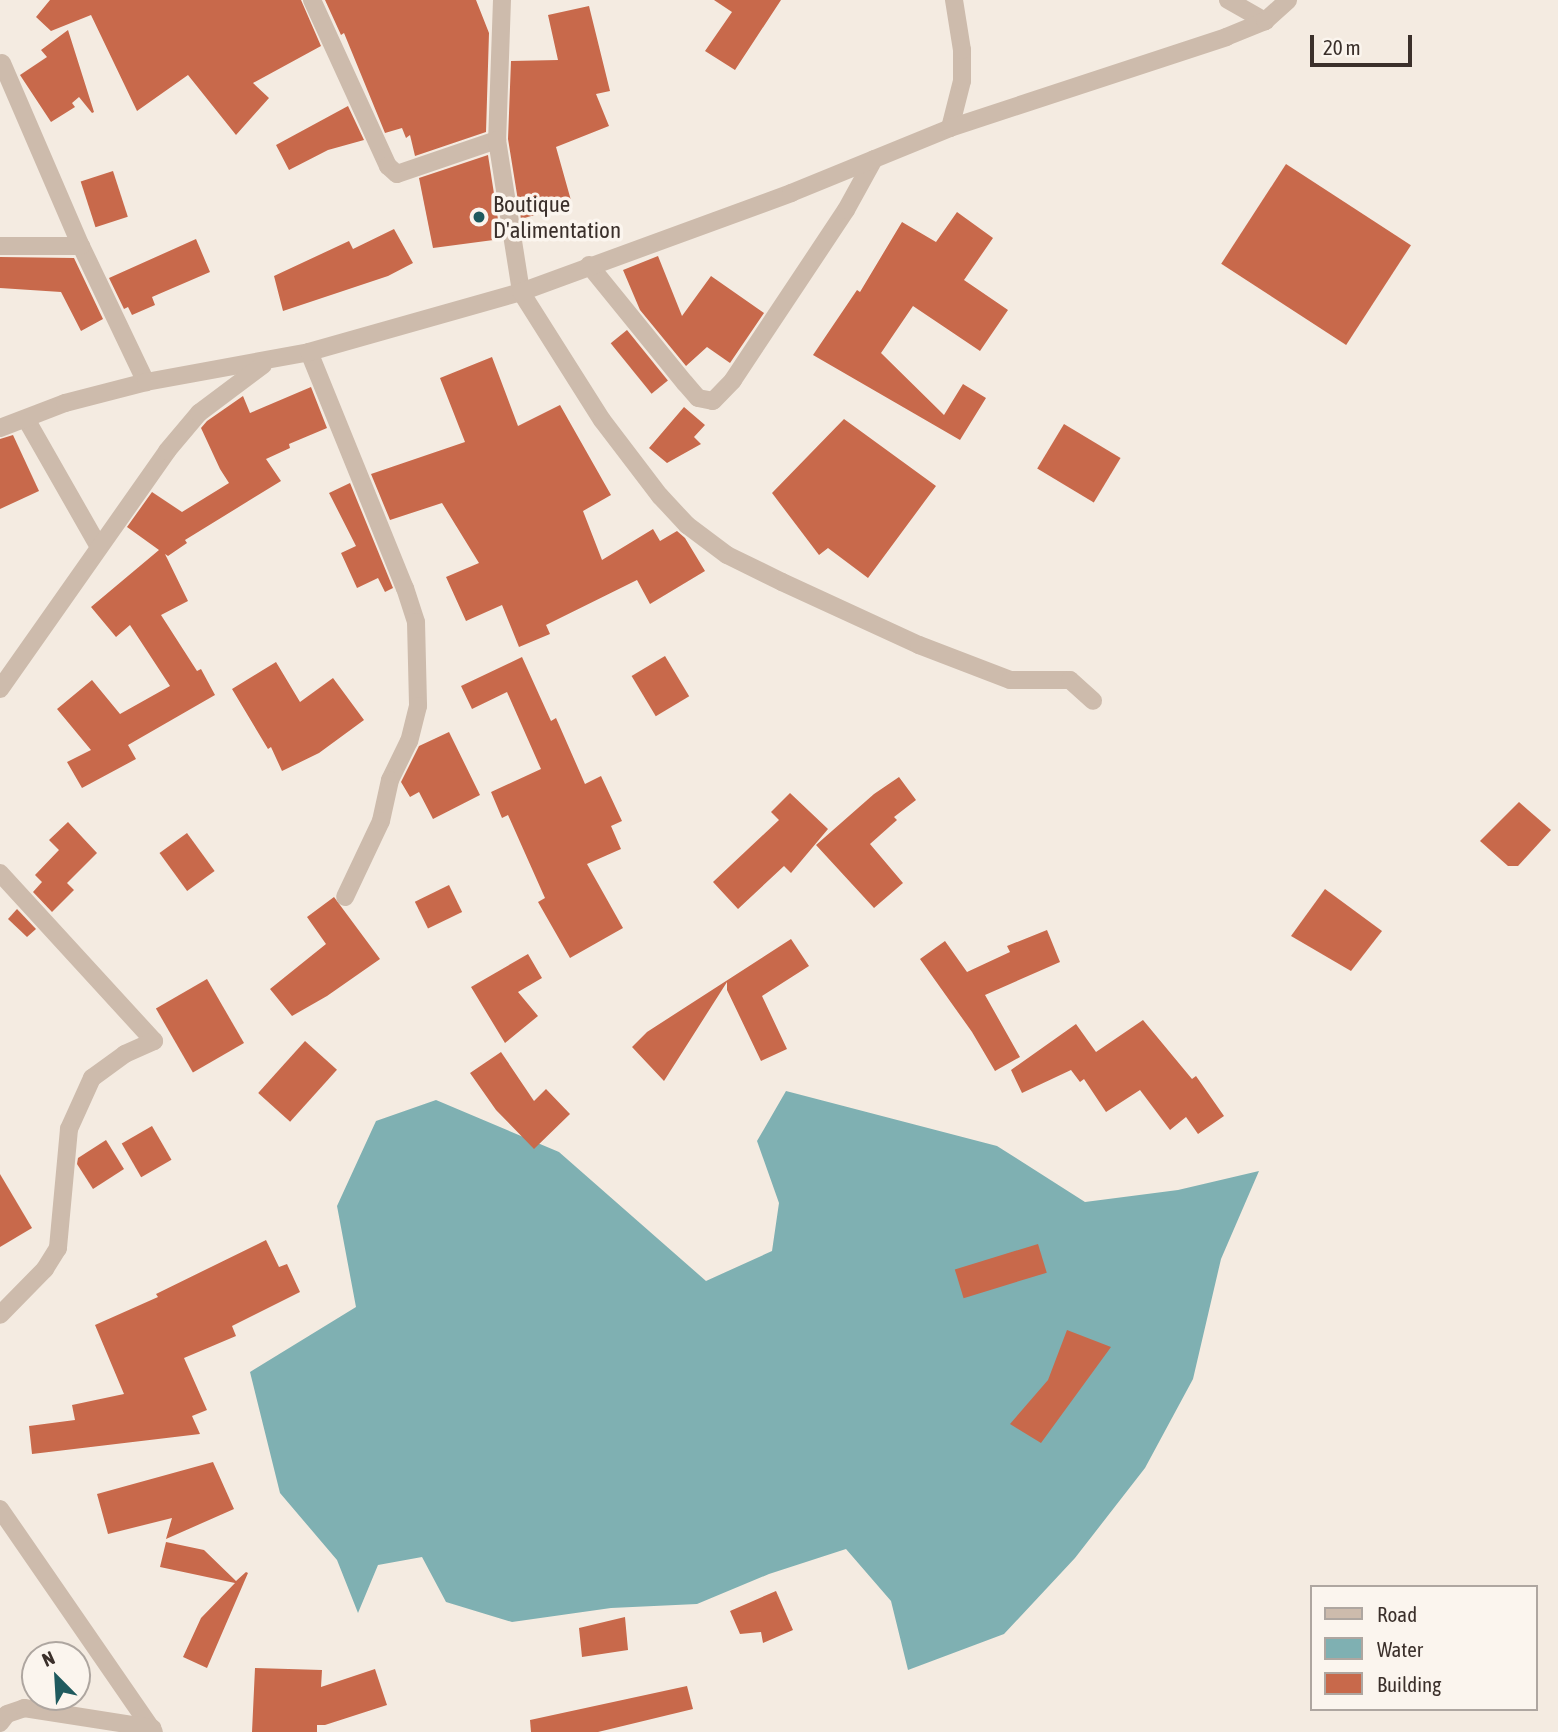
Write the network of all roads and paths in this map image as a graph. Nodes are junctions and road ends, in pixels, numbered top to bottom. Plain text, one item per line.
1 (312, 0) edge
2 (502, 0) edge
3 (954, 0) edge
4 (1228, 0) edge
5 (1288, 0) edge
6 (1265, 21) junction
7 (2, 63) dead end
8 (950, 128) junction
9 (497, 140) junction
10 (874, 159) junction
11 (0, 246) edge
12 (81, 246) junction
13 (589, 265) junction
14 (521, 292) junction
15 (309, 352) junction
16 (267, 362) junction
17 (146, 382) junction
18 (26, 419) junction
19 (0, 428) edge
20 (98, 545) junction
21 (0, 689) edge
22 (1093, 701) dead end
23 (0, 873) edge
24 (345, 897) dead end
25 (0, 1315) edge
26 (0, 1509) edge
27 (0, 1723) edge
28 (153, 1730) edge

1 - 9 street
2 - 9 street
3 - 8 street
4 - 6 street
5 - 6 street
6 - 8 street
7 - 12 street
8 - 10 street
9 - 14 street
10 - 13 street
10 - 13 street
11 - 12 street
12 - 17 street
13 - 14 street
14 - 15 street
14 - 22 street
15 - 16 street
15 - 24 street
16 - 17 street
16 - 20 street
17 - 18 street
18 - 19 street
18 - 20 street
20 - 21 street
23 - 25 street
26 - 28 street
27 - 28 street

